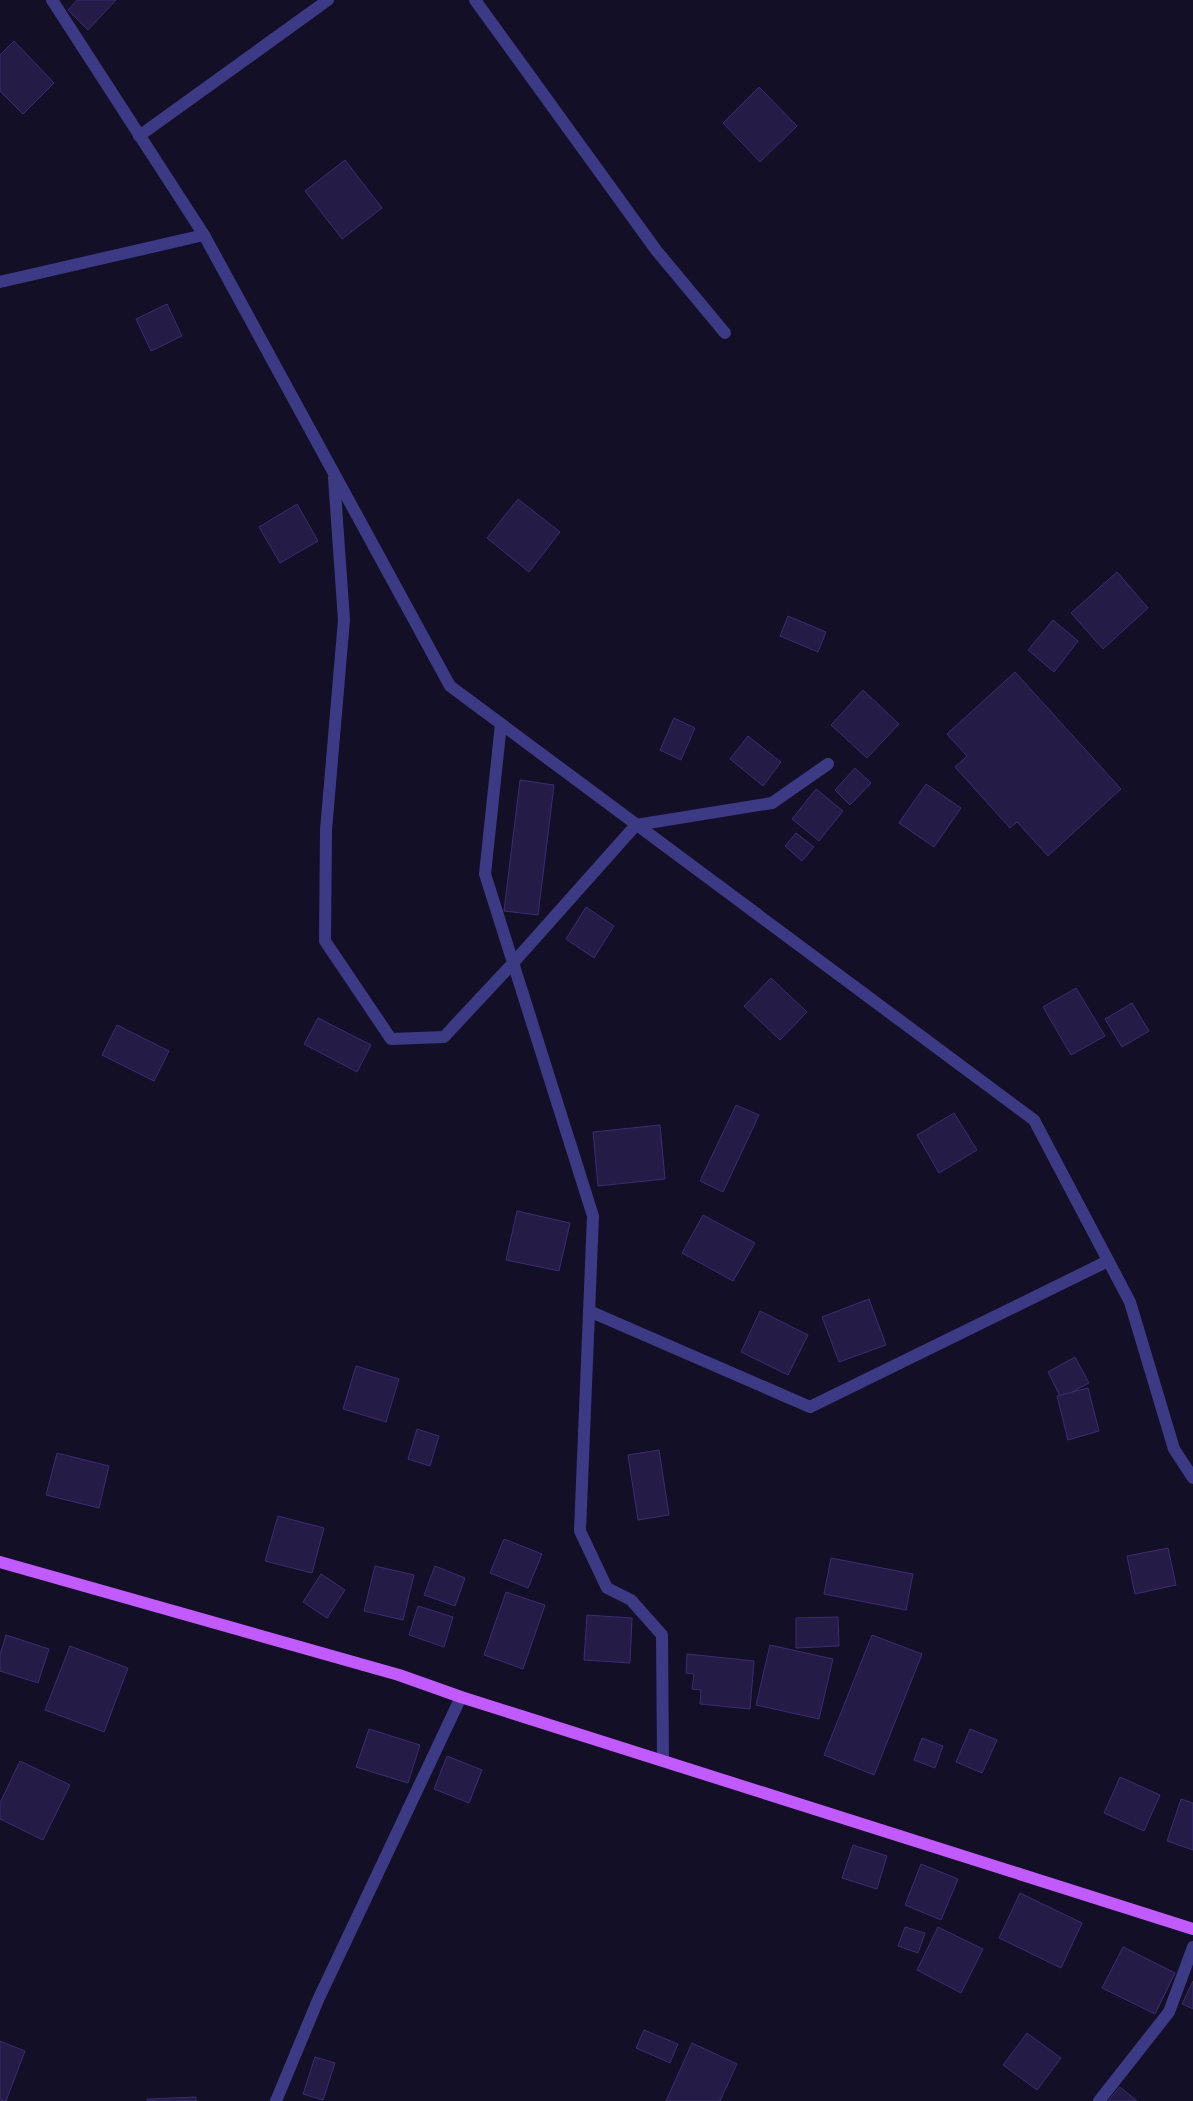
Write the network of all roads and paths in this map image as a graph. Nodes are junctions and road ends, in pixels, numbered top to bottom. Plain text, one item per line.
1 (52, 0) edge
2 (328, 0) edge
3 (476, 0) edge
4 (140, 136) junction
5 (204, 235) junction
6 (0, 282) edge
7 (725, 333) dead end
8 (334, 473) junction
9 (501, 724) junction
10 (828, 764) dead end
11 (636, 825) junction
12 (513, 963) junction
13 (1108, 1261) junction
14 (590, 1311) junction
15 (1193, 1478) edge
16 (0, 1562) edge
17 (461, 1697) junction
18 (663, 1760) junction
19 (1193, 1929) edge
20 (1193, 1947) edge
21 (276, 2101) edge
22 (1099, 2101) edge

1 - 4 street
2 - 4 street
3 - 7 street
4 - 5 street
5 - 6 street
5 - 8 street
8 - 9 street
8 - 12 street
9 - 11 street
9 - 12 street
10 - 11 street
11 - 12 street
11 - 13 street
12 - 14 street
13 - 14 street
13 - 15 street
14 - 18 street
16 - 17 main road
17 - 18 main road
17 - 21 street
18 - 19 main road
20 - 22 street

